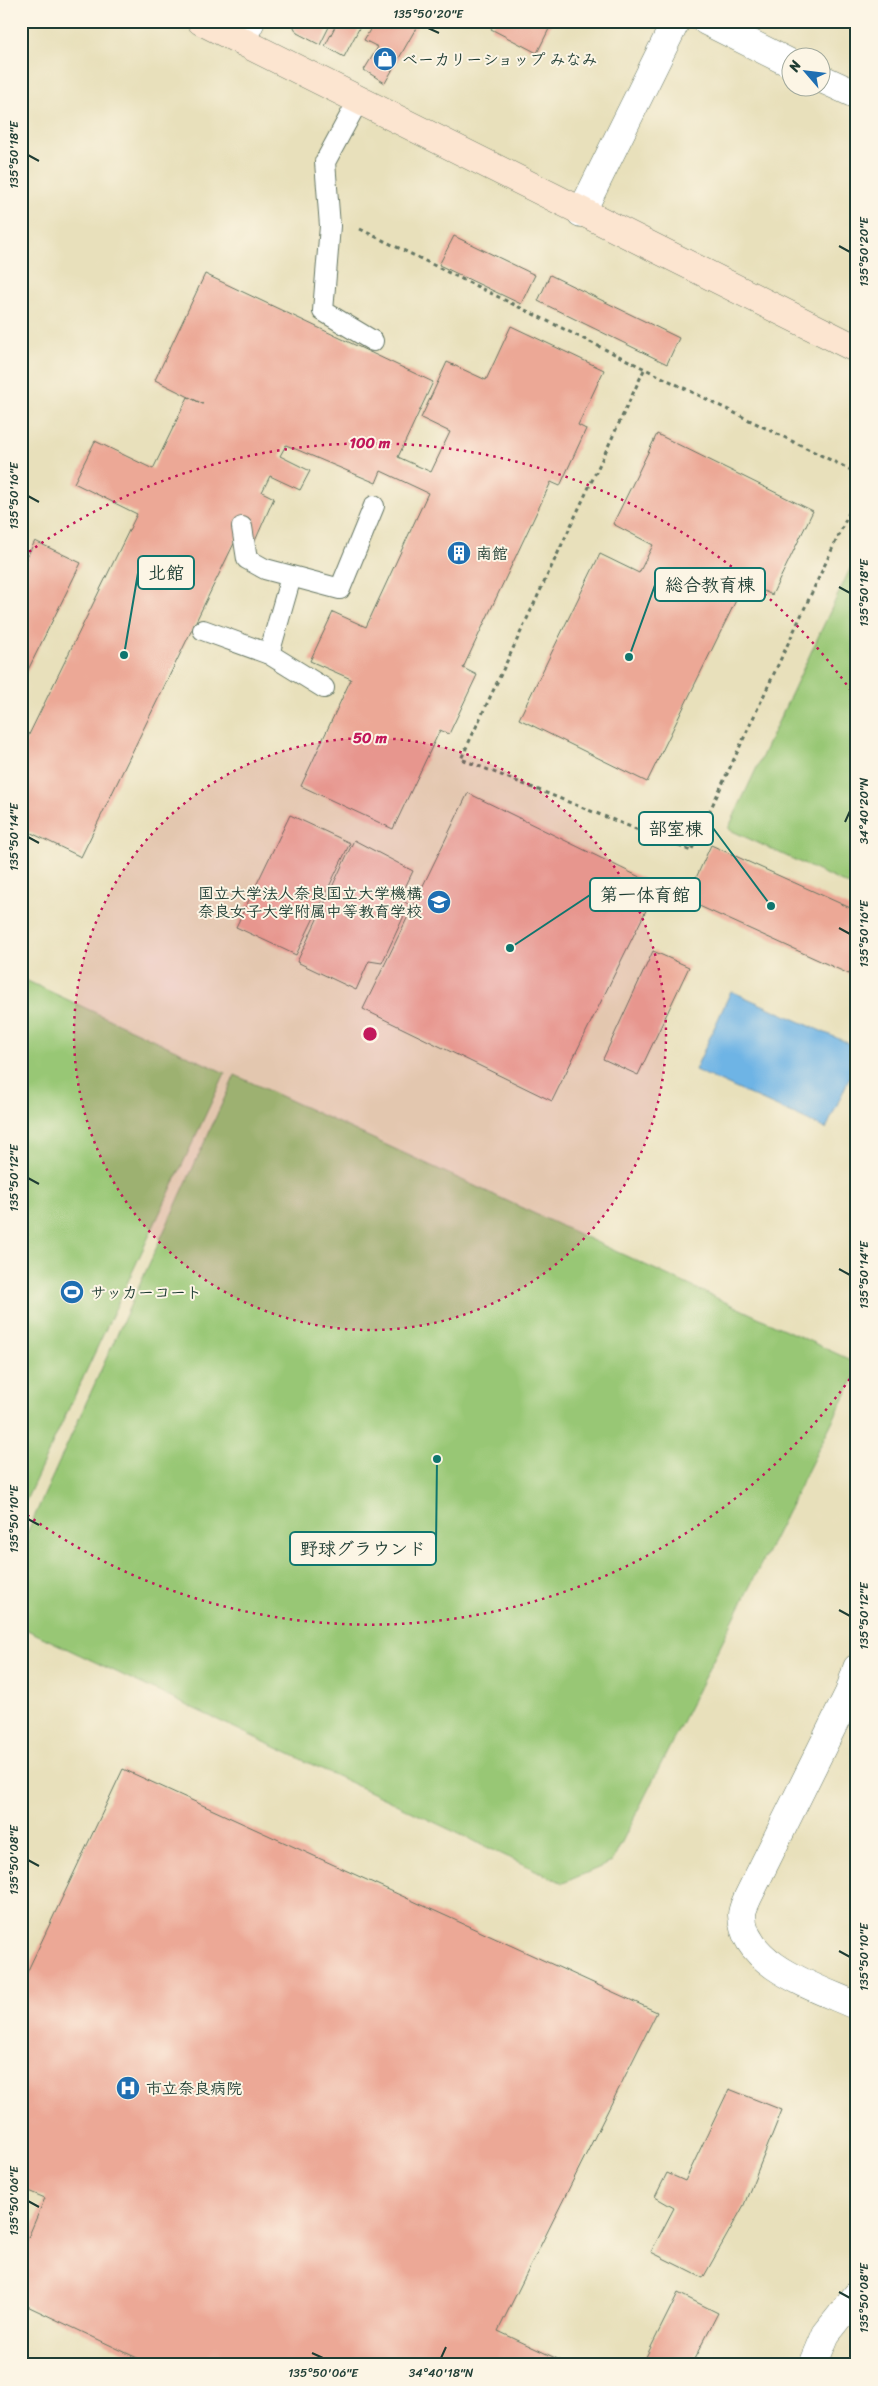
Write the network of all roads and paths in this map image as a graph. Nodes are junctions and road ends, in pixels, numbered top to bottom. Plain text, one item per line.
1 (201, 21) edge
2 (676, 21) edge
3 (706, 21) edge
4 (246, 31) edge
5 (780, 58) edge
6 (830, 83) edge
7 (857, 95) edge
8 (358, 101) junction
9 (329, 211) junction
10 (582, 213) junction
11 (373, 341) dead end
12 (857, 349) edge
13 (644, 370) dead end
14 (857, 473) edge
15 (857, 496) edge
16 (374, 506) dead end
17 (242, 527) dead end
18 (291, 577) junction
19 (203, 630) dead end
20 (269, 654) junction
21 (324, 688) dead end
22 (857, 1668) edge
23 (857, 2006) edge
24 (857, 2295) edge
25 (813, 2365) edge

1 - 4 street
2 - 10 street
3 - 5 street
4 - 8 street
6 - 7 street
8 - 9 lane
8 - 10 street
9 - 11 lane
9 - 14 path
10 - 12 street
13 - 15 path
16 - 18 lane
17 - 18 lane
18 - 20 lane
19 - 20 lane
20 - 21 lane
22 - 23 street
24 - 25 street

